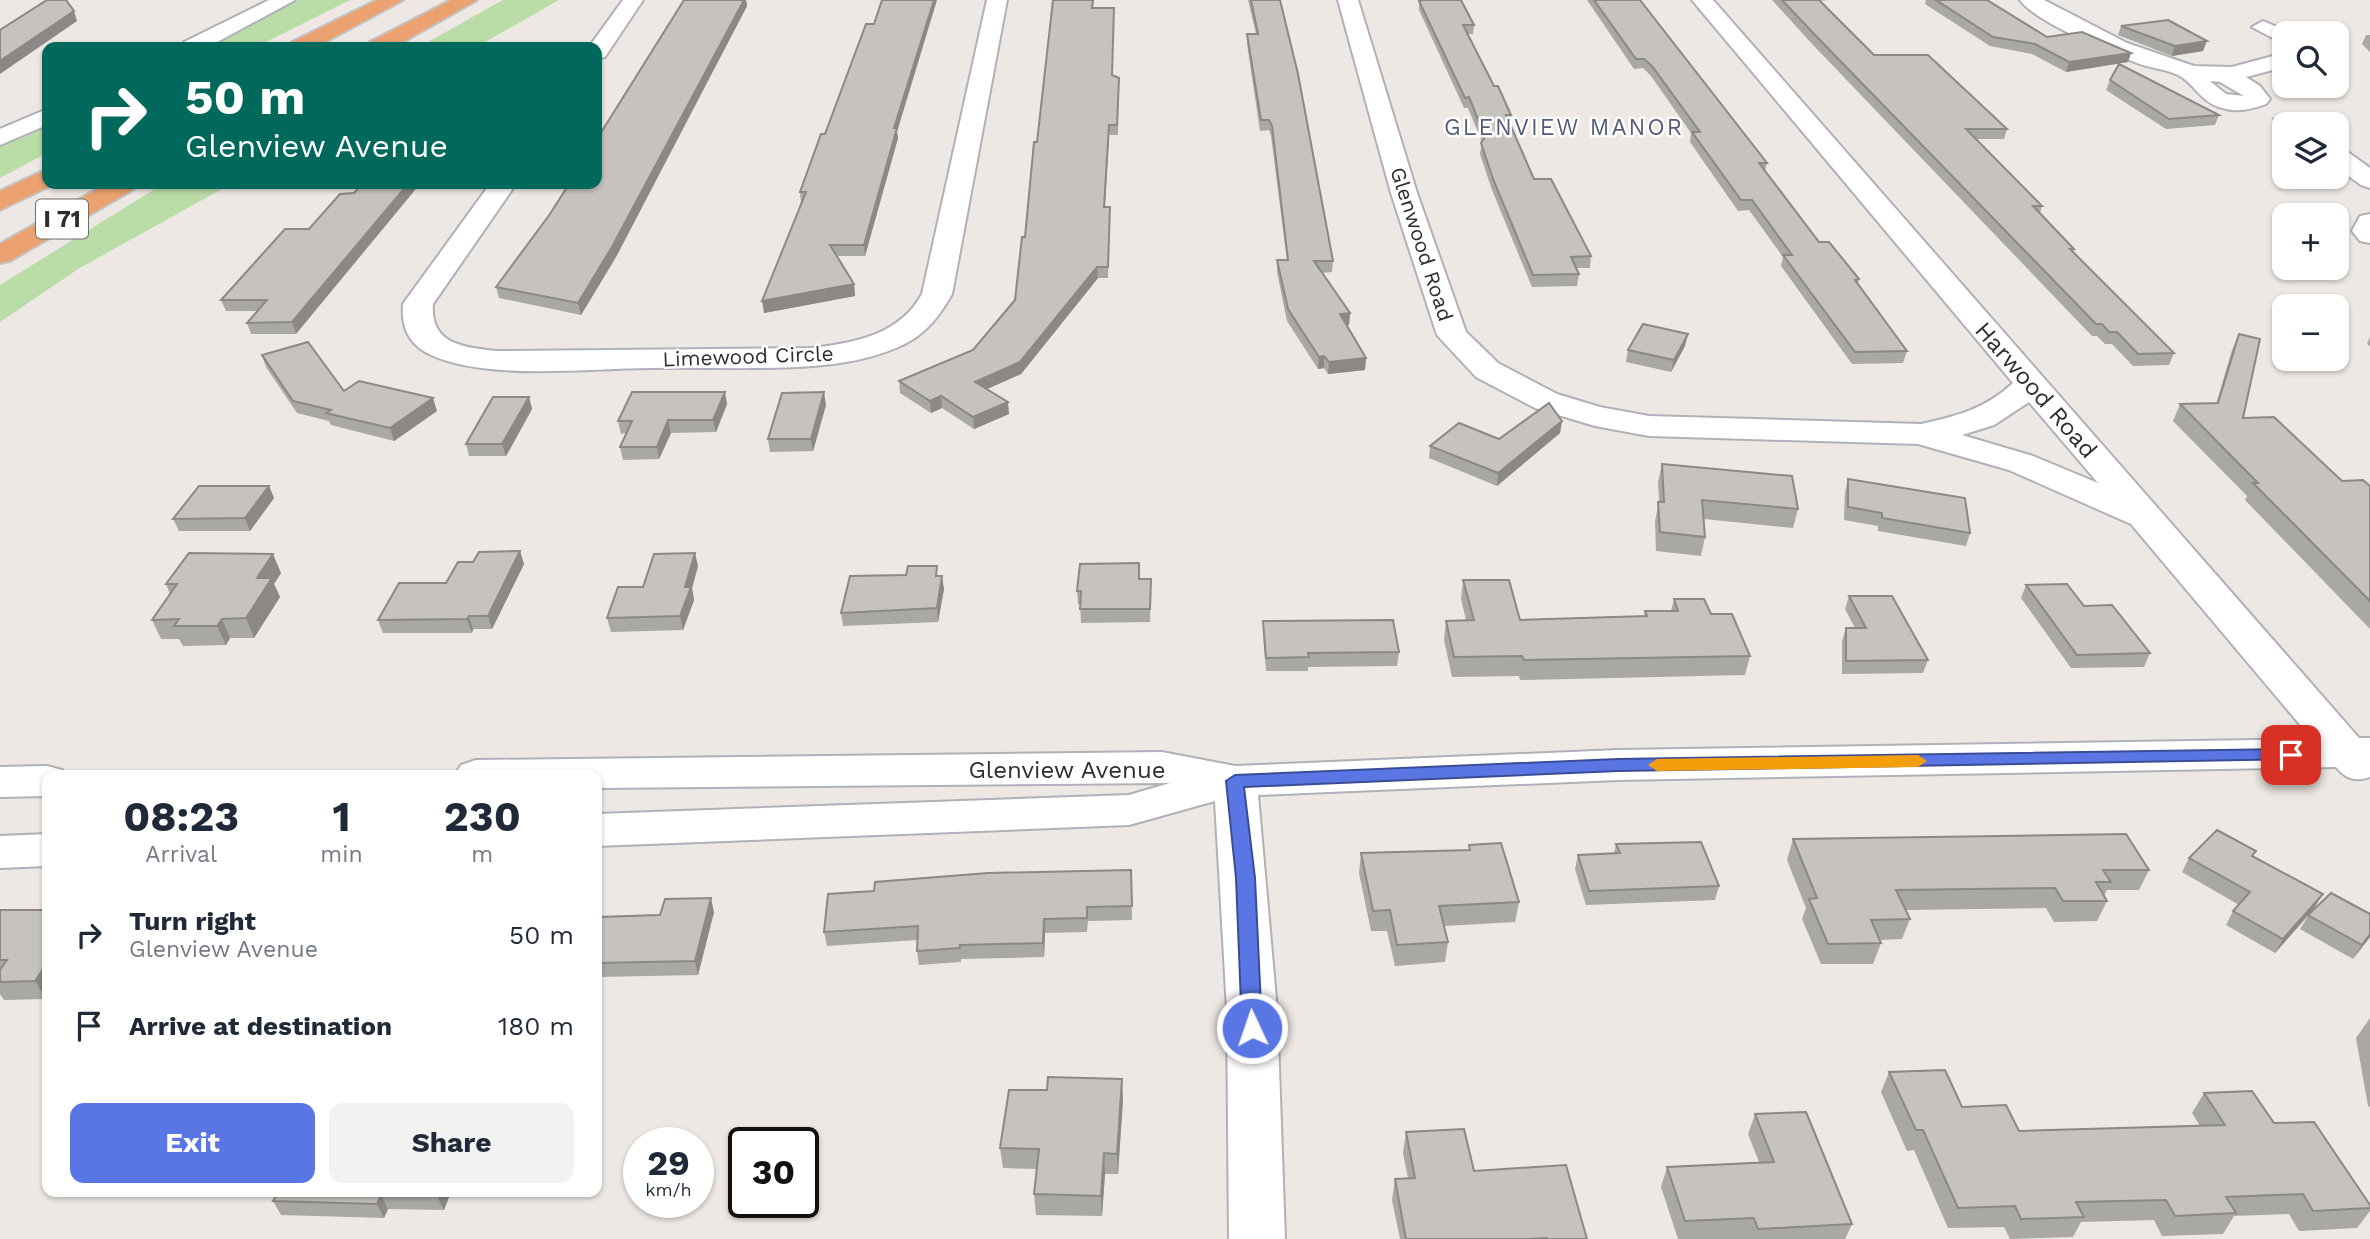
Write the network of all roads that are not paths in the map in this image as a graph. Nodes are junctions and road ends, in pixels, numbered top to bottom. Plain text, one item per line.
1 (285, 0) edge
2 (393, 0) edge
3 (467, 0) edge
4 (633, 0) edge
5 (997, 0) edge
6 (1348, 0) edge
7 (1702, 0) edge
8 (2030, 0) edge
9 (2263, 27) dead end
10 (2272, 32) edge
11 (202, 42) edge
12 (310, 42) edge
13 (387, 42) edge
14 (602, 45) edge
15 (2272, 62) edge
16 (42, 118) edge
17 (0, 138) edge
18 (2349, 165) edge
19 (42, 180) edge
20 (2370, 180) edge
21 (116, 189) edge
22 (499, 189) edge
23 (0, 202) edge
24 (2370, 222) edge
25 (2370, 235) edge
26 (0, 255) edge
27 (2030, 384) junction
28 (1920, 434) junction
29 (2146, 517) junction
30 (2362, 761) edge
31 (602, 773) edge
32 (42, 781) edge
33 (1235, 781) junction
34 (0, 782) edge
35 (602, 830) edge
36 (42, 850) edge
37 (0, 852) edge
38 (1257, 1239) edge

1 - 11 street
2 - 12 highway
3 - 13 highway
4 - 14 street
5 - 22 street, Limewood Circle
6 - 28 street, Glenwood Road
7 - 27 street, Harwood Road
8 - 15 street
9 - 10 street
16 - 17 street
18 - 20 street
19 - 23 highway, I 71
21 - 26 highway, I 71
24 - 25 street
27 - 28 street, Glenwood Road
27 - 29 street, Harwood Road
28 - 29 street, Glenwood Road
29 - 30 street, Harwood Road
30 - 33 street, Glenview Avenue
31 - 33 street, Glenview Avenue
32 - 34 street
33 - 35 street
33 - 38 street
36 - 37 street

